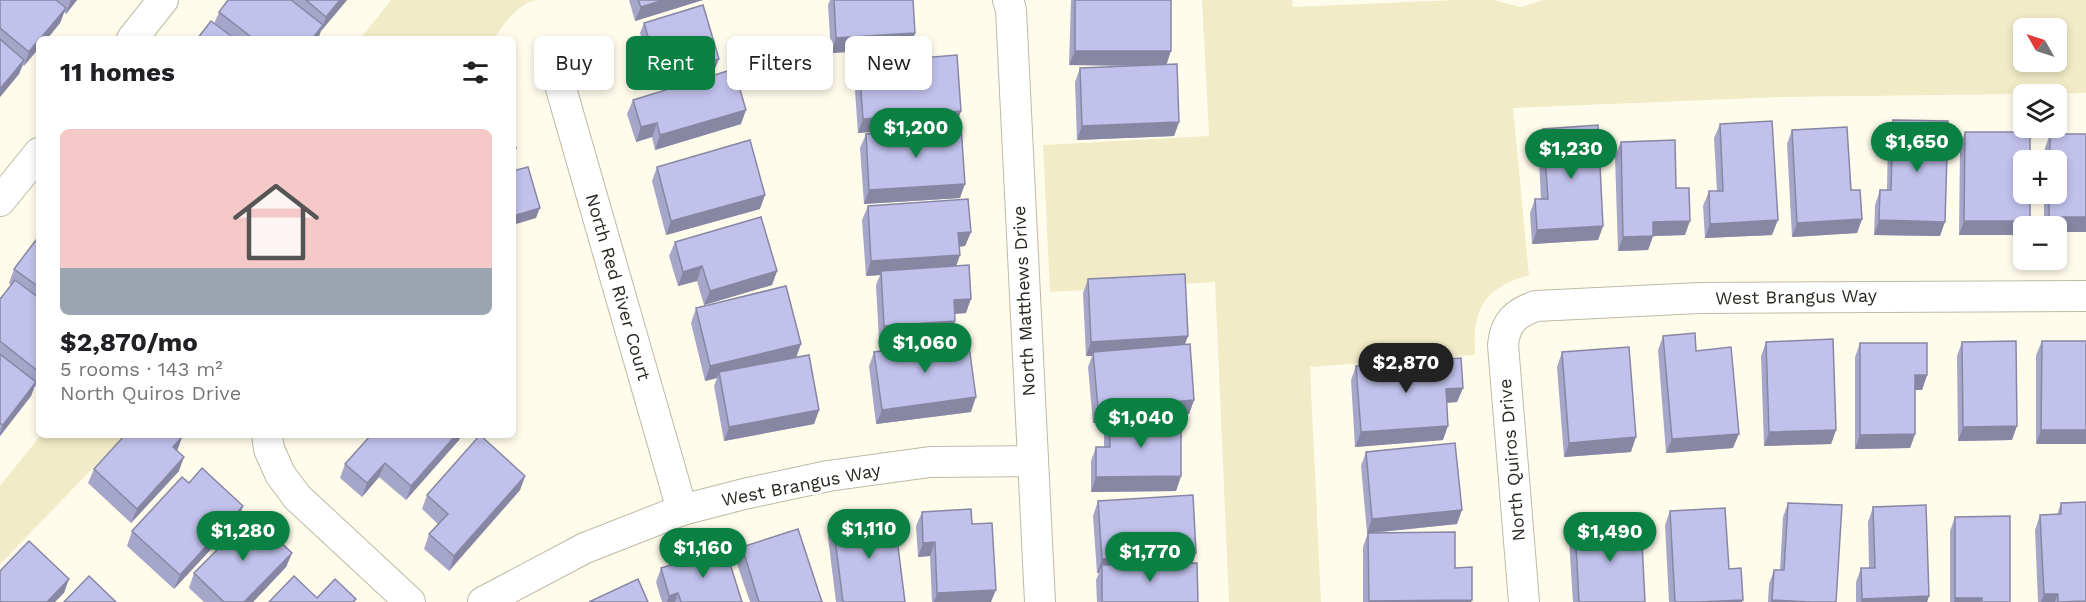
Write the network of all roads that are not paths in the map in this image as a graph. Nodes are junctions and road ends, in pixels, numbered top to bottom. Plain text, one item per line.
1 (163, 0) edge
2 (1008, 0) edge
3 (134, 36) edge
4 (561, 90) edge
5 (36, 157) edge
6 (0, 201) edge
7 (2086, 296) edge
8 (1511, 320) joint
9 (267, 438) edge
10 (1032, 461) junction
11 (682, 510) junction
12 (410, 602) edge
13 (483, 602) edge
14 (1040, 602) edge
15 (1524, 602) edge

1 - 3 street
2 - 10 street, North Matthews Drive
4 - 11 street, North Red River Court
5 - 6 street
7 - 8 street, West Brangus Way
8 - 15 street, North Quiros Drive
9 - 12 street
10 - 11 street, West Brangus Way
10 - 14 street, North Matthews Drive
11 - 13 street, West Brangus Way

